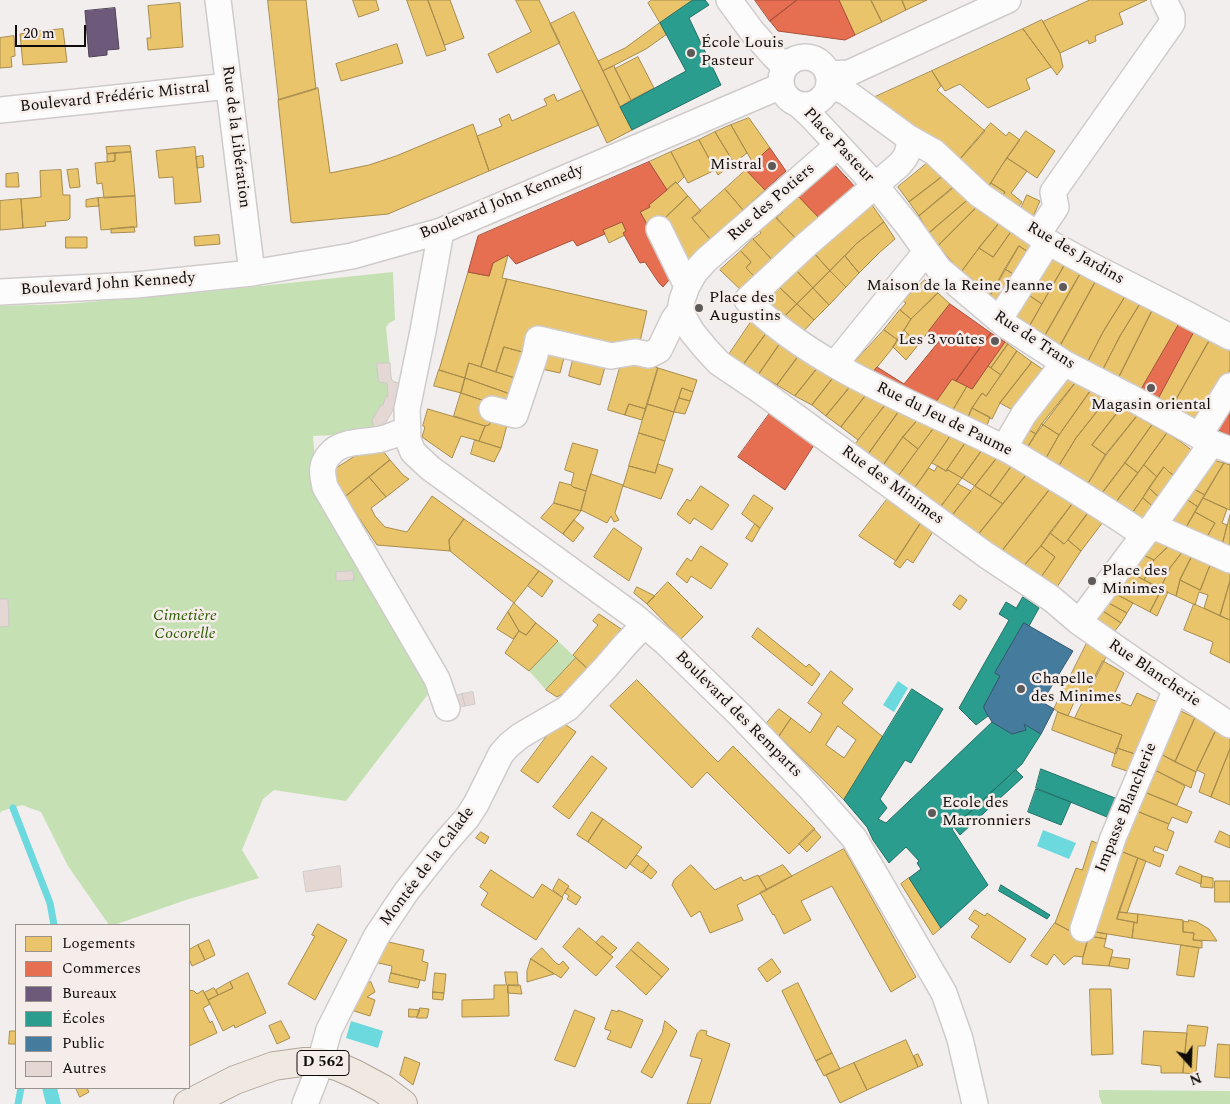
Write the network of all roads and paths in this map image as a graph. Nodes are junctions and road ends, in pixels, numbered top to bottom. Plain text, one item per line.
1 (218, 0) edge
2 (729, 0) edge
3 (1008, 0) edge
4 (1164, 0) edge
5 (788, 63) junction
6 (829, 79) junction
7 (229, 86) junction
8 (781, 86) junction
9 (798, 104) junction
10 (0, 110) edge
11 (909, 138) junction
12 (837, 146) junction
13 (876, 186) junction
14 (659, 229) dead end
15 (441, 231) junction
16 (1043, 238) junction
17 (926, 252) junction
18 (252, 274) junction
19 (687, 286) junction
20 (0, 292) edge
21 (680, 311) junction
22 (999, 320) junction
23 (1230, 337) edge
24 (1064, 363) junction
25 (835, 364) junction
26 (1230, 386) edge
27 (492, 409) dead end
28 (407, 420) junction
29 (1214, 443) edge
30 (1004, 448) junction
31 (1149, 530) junction
32 (1230, 560) edge
33 (1079, 622) junction
34 (644, 625) junction
35 (1176, 689) junction
36 (447, 708) dead end
37 (1230, 725) edge
38 (1083, 929) dead end
39 (318, 1069) junction
40 (188, 1104) edge
41 (305, 1104) edge
42 (403, 1104) edge
43 (974, 1104) edge

1 - 7 street, Rue de la Libération
2 - 5 street
3 - 6 street
4 - 16 street
5 - 6 street
5 - 8 street
6 - 9 street, Place Pasteur
6 - 11 street
7 - 10 street, Boulevard Frédéric Mistral
7 - 18 street, Rue de la Libération
8 - 9 street, Place Pasteur
8 - 15 street, Boulevard John Kennedy
9 - 12 street, Place Pasteur
11 - 13 street, Place Pasteur
11 - 16 street, Rue des Jardins
12 - 13 street, Place Pasteur
12 - 19 street, Rue des Potiers
13 - 17 street, Rue de Trans
13 - 25 street, Rue du Jeu de Paume
14 - 19 street
15 - 18 street, Boulevard John Kennedy
15 - 28 street
16 - 22 street
16 - 23 street, Rue des Jardins
17 - 22 street, Rue de Trans
17 - 25 street
18 - 20 street, Boulevard John Kennedy
19 - 21 street
21 - 27 street
21 - 33 street, Rue des Minimes
22 - 24 street, Rue de Trans
24 - 29 street, Rue de Trans
24 - 30 street
25 - 30 street, Rue du Jeu de Paume
26 - 29 street
28 - 34 street, Boulevard des Remparts
28 - 36 street
29 - 31 street
30 - 31 street, Rue du Jeu de Paume
31 - 32 street, Rue du Jeu de Paume
31 - 33 street
33 - 35 street, Rue Blancherie
34 - 39 street, Montée de la Calade
34 - 43 street, Boulevard des Remparts
35 - 37 street, Rue Blancherie
35 - 38 street, Impasse Blancherie
39 - 40 main road, D 562
39 - 41 street, Montée de la Calade
39 - 42 main road, D 562

